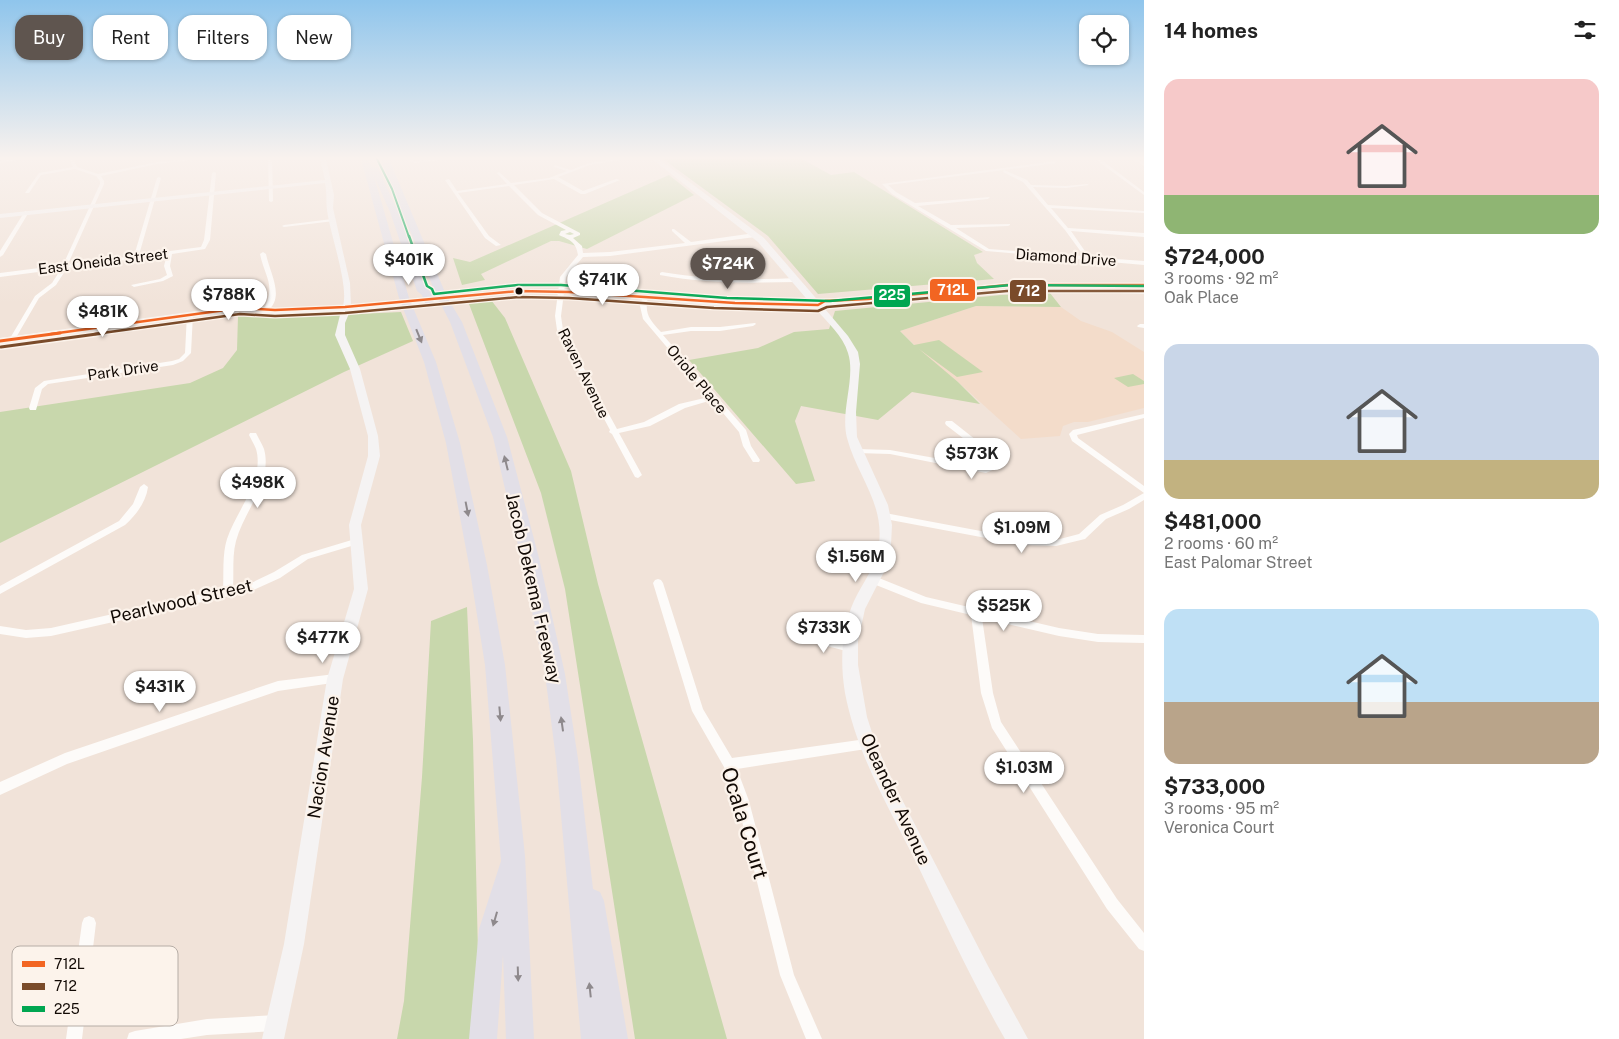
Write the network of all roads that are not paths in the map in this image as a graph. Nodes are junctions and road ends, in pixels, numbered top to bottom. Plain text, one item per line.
1 (69, 207) edge
2 (91, 207) edge
3 (151, 207) edge
4 (211, 207) edge
5 (331, 207) edge
6 (379, 207) edge
7 (393, 207) edge
8 (398, 207) edge
9 (405, 207) edge
10 (467, 207) edge
11 (533, 207) edge
12 (719, 207) edge
13 (917, 207) edge
14 (1048, 207) edge
15 (1071, 207) edge
16 (27, 212) junction
17 (1144, 212) edge
18 (0, 216) edge
19 (332, 220) junction
20 (554, 224) junction
21 (1008, 225) dead end
22 (284, 226) dead end
23 (948, 227) junction
24 (1067, 229) junction
25 (570, 230) junction
26 (674, 230) dead end
27 (562, 232) junction
28 (754, 235) junction
29 (1144, 235) edge
30 (577, 238) junction
31 (690, 243) junction
32 (498, 245) dead end
33 (170, 253) junction
34 (263, 254) dead end
35 (0, 255) edge
36 (581, 255) junction
37 (136, 257) junction
38 (415, 257) junction
39 (1088, 259) junction
40 (1144, 264) edge
41 (65, 266) junction
42 (0, 274) edge
43 (662, 274) dead end
44 (796, 280) junction
45 (134, 285) dead end
46 (1144, 285) edge
47 (562, 288) junction
48 (1016, 288) junction
49 (1144, 292) edge
50 (428, 296) junction
51 (645, 297) junction
52 (347, 305) junction
53 (818, 305) junction
54 (267, 309) junction
55 (190, 314) junction
56 (753, 324) dead end
57 (660, 334) junction
58 (12, 340) junction
59 (0, 341) edge
60 (712, 398) junction
61 (33, 408) dead end
62 (1144, 416) edge
63 (949, 423) dead end
64 (613, 432) junction
65 (253, 434) dead end
66 (857, 451) junction
67 (756, 460) dead end
68 (638, 474) dead end
69 (144, 487) dead end
70 (1144, 490) edge
71 (1144, 496) edge
72 (885, 516) junction
73 (356, 542) junction
74 (874, 580) junction
75 (658, 583) dead end
76 (0, 590) edge
77 (228, 591) junction
78 (976, 613) junction
79 (0, 630) edge
80 (804, 636) dead end
81 (1144, 639) edge
82 (850, 648) junction
83 (335, 679) junction
84 (866, 744) junction
85 (567, 759) junction
86 (729, 764) junction
87 (0, 789) edge
88 (513, 856) junction
89 (89, 923) dead end
90 (1144, 944) edge
91 (86, 946) edge
92 (278, 1023) junction
93 (76, 1026) edge
94 (74, 1039) edge
95 (135, 1039) edge
96 (273, 1039) edge
97 (483, 1039) edge
98 (520, 1039) edge
99 (595, 1039) edge
100 (614, 1039) edge
101 (814, 1039) edge
102 (1017, 1039) edge

1 - 16 street
2 - 41 street
3 - 37 street
4 - 33 street, East Oneida Street
5 - 19 street, Nacion Avenue
6 -> 88 highway
7 - 38 highway
8 - 38 highway
85 -> 9 highway, Jacob Dekema Freeway
10 - 32 street
11 - 20 street
12 - 28 street, Oleander Avenue
13 - 23 street
14 - 24 street
15 - 17 street
16 - 18 street
16 - 35 street
19 - 22 street
19 - 52 street, Nacion Avenue
20 - 25 street
20 - 27 street
21 - 23 street
23 - 39 street, Diamond Drive
24 - 29 street
24 - 39 street
25 - 27 street
25 - 30 street
26 - 31 street
27 - 30 street
28 - 31 street
28 - 44 street, Oleander Avenue
30 - 36 street
31 - 36 street
33 - 37 street, East Oneida Street
33 - 45 street
34 - 54 street
36 - 47 street, Raven Avenue
37 - 41 street, East Oneida Street
38 - 50 highway
39 - 40 street, Diamond Drive
41 - 42 street, East Oneida Street
41 - 58 street
43 - 44 street
44 - 53 street, Oleander Avenue
46 - 48 street
47 - 50 street
47 - 51 street
47 - 64 street, Raven Avenue
48 - 49 street
48 - 53 street
50 - 52 street
51 - 53 street
51 - 57 street, Oriole Place
52 - 54 street
52 - 73 street, Nacion Avenue
53 - 66 street, Oleander Avenue
54 - 55 street
55 - 58 street
55 - 61 street, Park Drive
56 - 57 street
57 - 60 street, Oriole Place
58 - 59 street
60 - 64 street
60 - 67 street, Oriole Place
62 - 70 street
63 - 66 street
64 - 68 street, Raven Avenue
65 - 77 street
66 - 72 street, Oleander Avenue
69 - 76 street
71 - 72 street
72 - 74 street, Oleander Avenue
73 - 77 street, Pearlwood Street
73 - 83 street, Nacion Avenue
74 - 78 street
74 - 82 street, Oleander Avenue
75 - 86 street, Ocala Court
77 - 79 street, Pearlwood Street
78 - 81 street
78 - 90 street
80 - 82 street
82 - 84 street, Oleander Avenue
83 - 87 street
83 - 92 street, Nacion Avenue
84 - 86 street
84 - 102 street, Oleander Avenue
99 -> 85 highway, Jacob Dekema Freeway
85 - 100 highway
86 - 101 street, Ocala Court
88 -> 97 highway
88 -> 98 highway
89 - 91 street
92 - 95 street
92 - 96 street, Nacion Avenue
93 - 94 street

